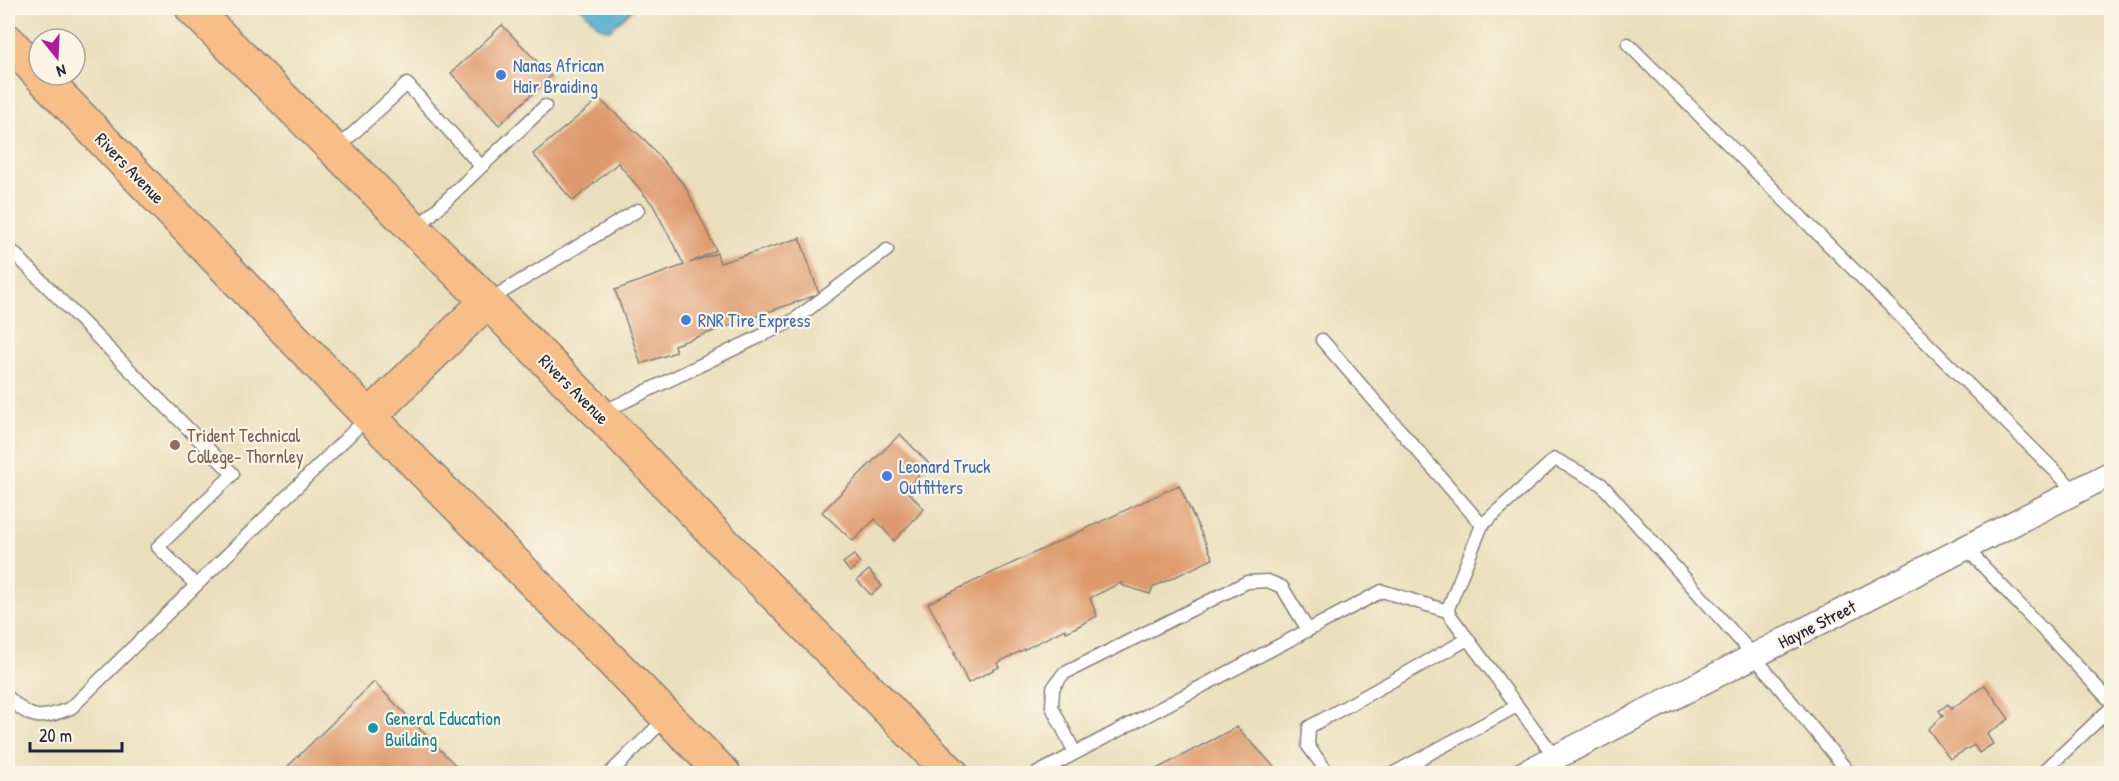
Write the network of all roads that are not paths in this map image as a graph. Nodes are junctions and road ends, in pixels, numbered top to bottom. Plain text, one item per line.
1 (192, 8) edge
2 (8, 41) edge
3 (1628, 44) dead end
4 (27, 61) edge
5 (53, 87) edge
6 (545, 106) dead end
7 (334, 150) junction
8 (481, 166) junction
9 (638, 210) dead end
10 (414, 231) junction
11 (8, 247) edge
12 (887, 250) dead end
13 (486, 302) junction
14 (1322, 340) dead end
15 (600, 414) junction
16 (370, 416) junction
17 (2112, 473) edge
18 (2076, 492) junction
19 (1482, 525) junction
20 (1966, 548) junction
21 (196, 585) junction
22 (1447, 612) junction
23 (1308, 630) junction
24 (1468, 639) junction
25 (1755, 656) junction
26 (8, 697) edge
27 (2112, 705) edge
28 (1517, 706) junction
29 (668, 716) junction
30 (1075, 753) junction
31 (1555, 757) junction
32 (609, 774) edge
33 (724, 774) edge
34 (952, 774) edge
35 (1036, 774) edge
36 (1329, 774) edge
37 (1392, 774) edge
38 (1523, 774) edge
39 (1850, 774) edge
40 (2041, 774) edge

1 - 7 main road, Rivers Avenue
2 - 4 main road, Rivers Avenue
3 - 18 lane
5 - 16 main road, Rivers Avenue
6 - 8 lane
7 - 8 lane
7 - 10 main road, Rivers Avenue
8 - 10 lane
9 - 13 lane
10 - 13 main road, Rivers Avenue
11 - 21 lane
12 - 15 lane
13 - 15 main road, Rivers Avenue
13 - 16 main road
14 - 19 lane
15 - 34 main road, Rivers Avenue
16 - 21 lane
16 - 29 main road, Rivers Avenue
17 - 18 street, Hayne Street
18 - 20 street, Hayne Street
19 - 22 lane
19 - 25 lane
20 - 25 street, Hayne Street
20 - 27 lane
21 - 26 lane
22 - 23 lane
22 - 24 lane
23 - 30 lane
23 - 30 lane
24 - 28 lane
24 - 36 lane
25 - 31 street, Hayne Street
25 - 39 lane
27 - 40 lane
28 - 31 lane
28 - 37 lane
29 - 32 lane
29 - 33 main road, Rivers Avenue
30 - 35 lane
31 - 38 street, Hayne Street

